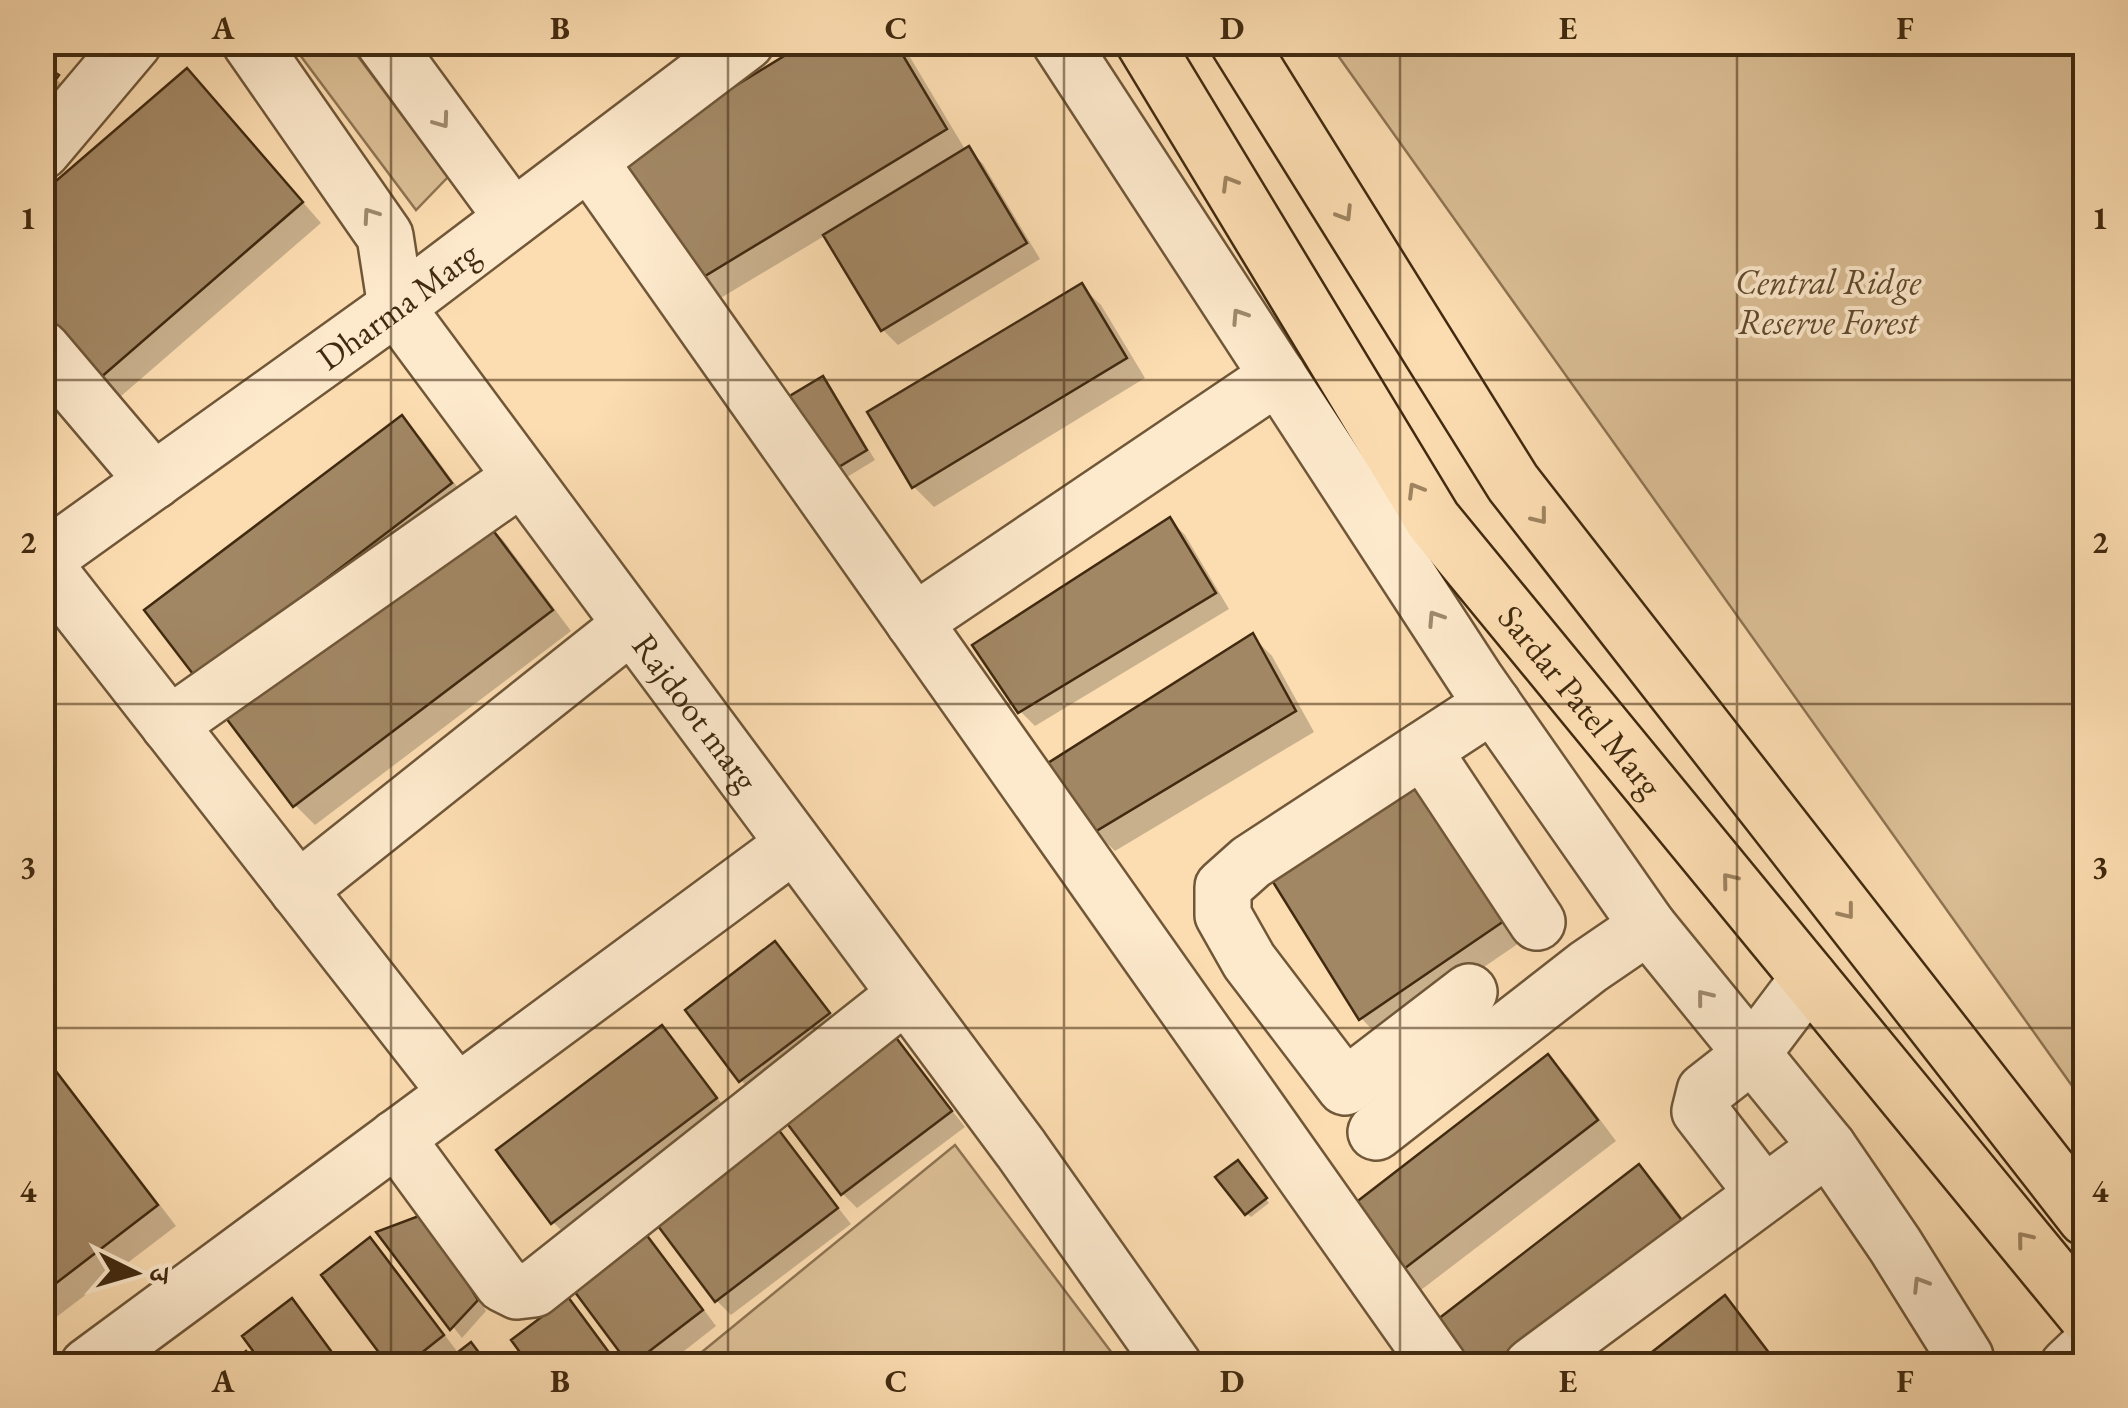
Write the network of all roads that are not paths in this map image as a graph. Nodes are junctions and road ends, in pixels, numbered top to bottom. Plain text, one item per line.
1 (134, 42) edge
2 (250, 42) edge
3 (384, 42) edge
4 (746, 42) edge
5 (1060, 42) edge
6 (1144, 42) edge
7 (1238, 42) edge
8 (42, 152) edge
9 (590, 161) junction
10 (513, 218) junction
11 (396, 306) junction
12 (42, 349) edge
13 (1278, 376) junction
14 (522, 476) junction
15 (154, 481) junction
16 (42, 561) edge
17 (914, 622) junction
18 (630, 624) junction
19 (1533, 642) junction
20 (1484, 692) junction
21 (170, 725) junction
22 (1422, 750) junction
23 (794, 845) junction
24 (298, 890) junction
25 (1537, 922) dead end
26 (1648, 926) junction
27 (1809, 978) junction
28 (1469, 992) dead end
29 (906, 994) junction
30 (1751, 1056) junction
31 (1345, 1088) junction
32 (457, 1093) junction
33 (1376, 1132) dead end
34 (396, 1138) junction
35 (1278, 1138) junction
36 (1828, 1147) junction
37 (1764, 1194) junction
38 (2086, 1218) edge
39 (2086, 1314) edge
40 (2086, 1349) edge
41 (93, 1364) edge
42 (1174, 1366) edge
43 (1438, 1366) edge
44 (1532, 1366) edge
45 (1957, 1366) edge
46 (2068, 1366) edge

1 - 8 street
11 -> 2 street, Rajdoot marg
3 -> 10 street
4 - 9 street, Dharma Marg
13 -> 5 street
19 -> 6 main road, Sardar Patel Marg
7 -> 38 main road
9 - 10 street, Dharma Marg
9 - 17 street
10 - 11 street, Dharma Marg
11 - 14 street, Rajdoot marg
11 - 15 street, Dharma Marg
12 - 15 street
13 - 17 street
20 -> 13 street
14 - 18 street, Rajdoot marg
14 - 21 street
15 - 16 street, Dharma Marg
16 - 21 street
17 - 35 street
18 - 23 street, Rajdoot marg
18 - 24 street
19 - 20 street
27 -> 19 main road, Sardar Patel Marg
20 - 22 street
20 - 26 street
21 - 24 street
22 - 25 street
22 - 31 street
23 - 29 street, Rajdoot marg
23 - 32 street
24 - 32 street
30 -> 26 street
26 - 33 street
27 - 30 street
39 -> 27 main road, Sardar Patel Marg
28 - 31 street
29 - 34 street
29 - 42 street, Rajdoot marg
30 - 36 street
30 - 37 street
31 - 35 street
32 - 34 street
34 - 41 street
35 - 43 street
36 - 37 street
45 -> 36 street
37 - 44 street
40 - 46 street

